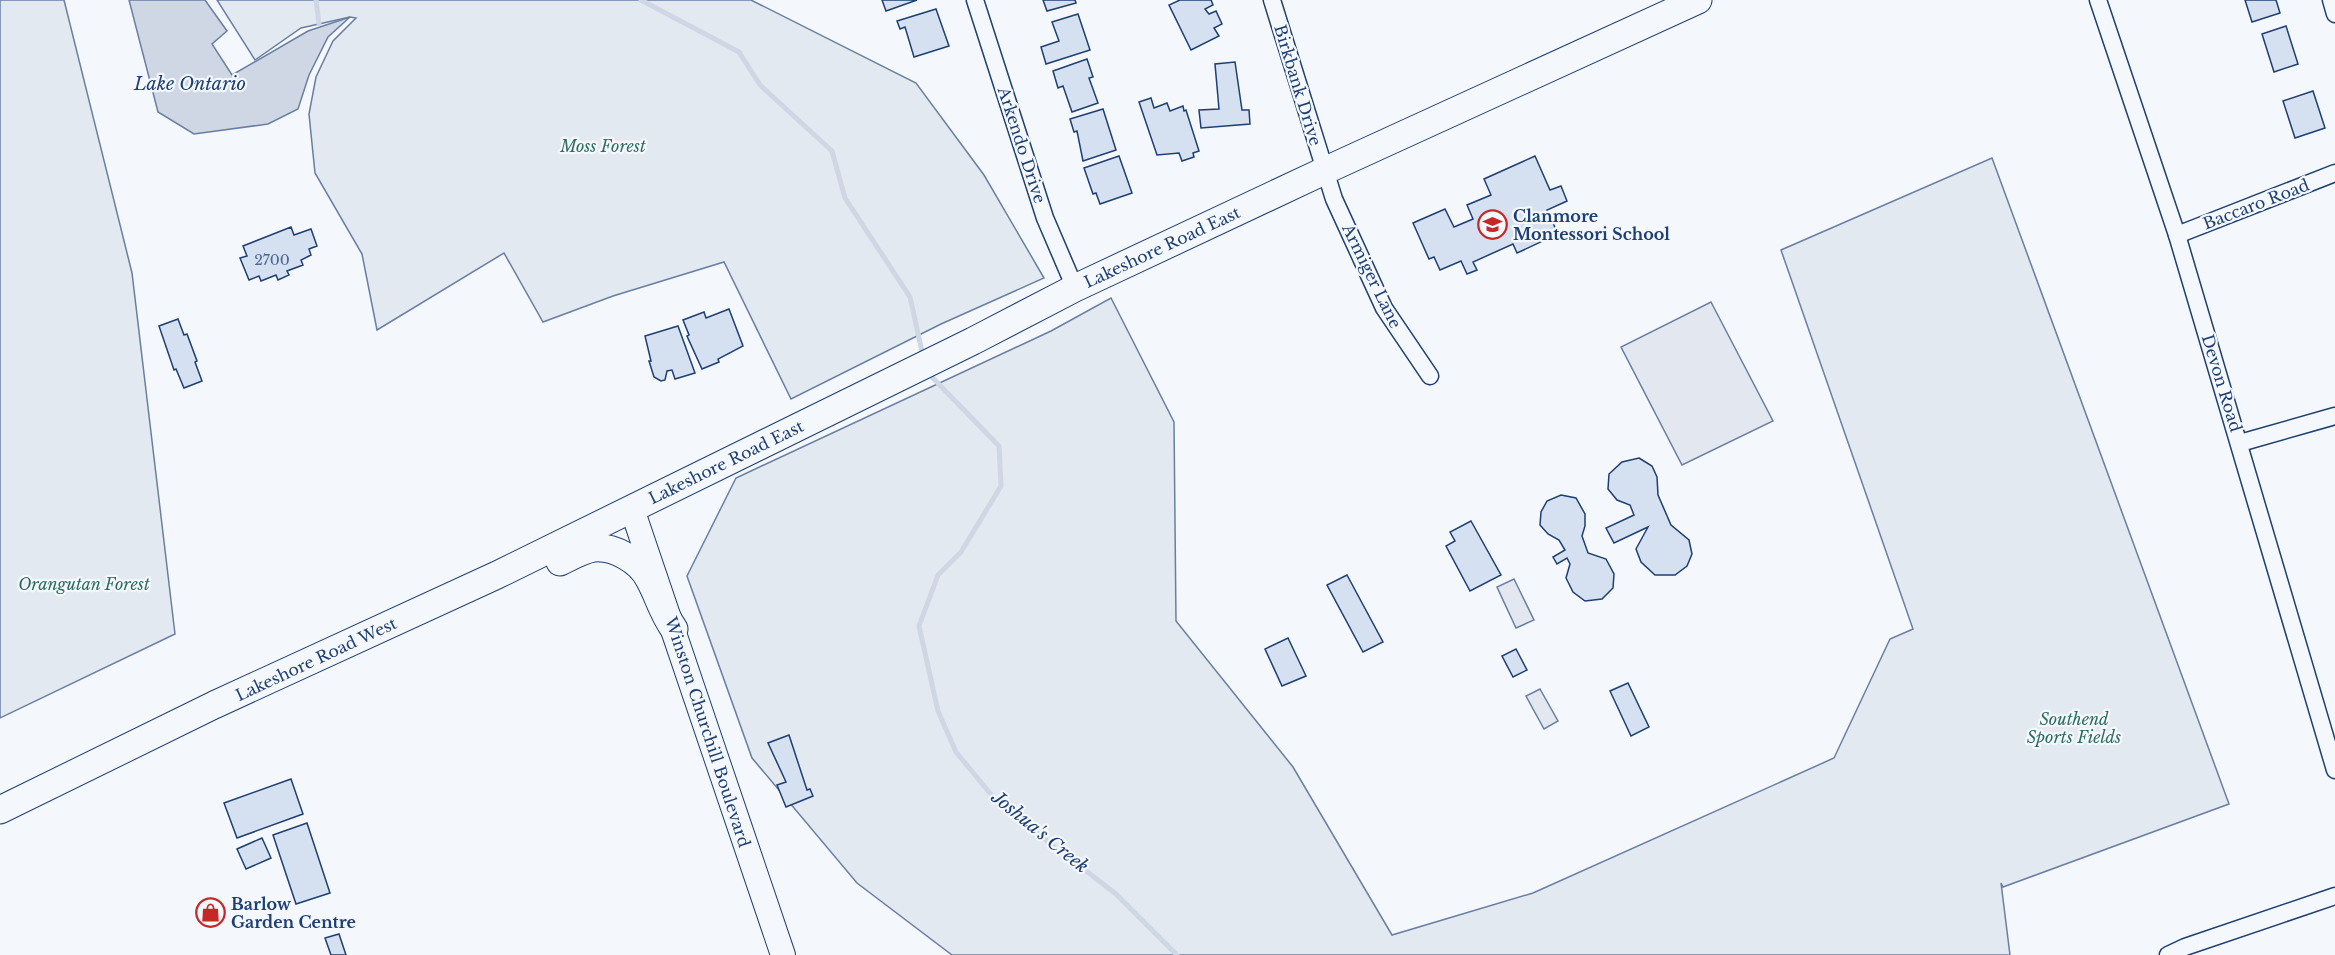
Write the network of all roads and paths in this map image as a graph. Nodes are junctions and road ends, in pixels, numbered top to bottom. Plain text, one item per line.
1 (975, 0) edge
2 (1272, 0) edge
3 (1698, 0) edge
4 (2098, 0) edge
5 (2331, 0) edge
6 (2335, 14) edge
7 (1324, 171) junction
8 (2335, 174) edge
9 (2177, 235) junction
10 (1075, 288) junction
11 (1430, 376) dead end
12 (2335, 416) edge
13 (2240, 443) junction
14 (632, 509) junction
15 (497, 575) junction
16 (674, 628) junction
17 (2335, 770) edge
18 (0, 810) edge
19 (2335, 896) edge
20 (2186, 951) edge
21 (783, 955) edge
22 (2168, 955) edge

1 - 10 street, Arkendo Drive
2 - 7 street, Birkbank Drive
3 - 7 main road, Lakeshore Road East
4 - 9 street, Devon Road
5 - 6 street
7 - 10 main road, Lakeshore Road East
7 - 11 street, Armiger Lane
8 - 9 street, Baccaro Road
9 - 13 street, Devon Road
10 - 14 main road, Lakeshore Road East
12 - 13 street
13 - 17 street, Devon Road
14 - 15 main road, Lakeshore Road West
14 - 16 main road, Winston Churchill Boulevard
15 - 16 main road
15 - 18 main road, Lakeshore Road West
16 - 21 main road, Winston Churchill Boulevard
19 - 20 street
20 - 22 street

